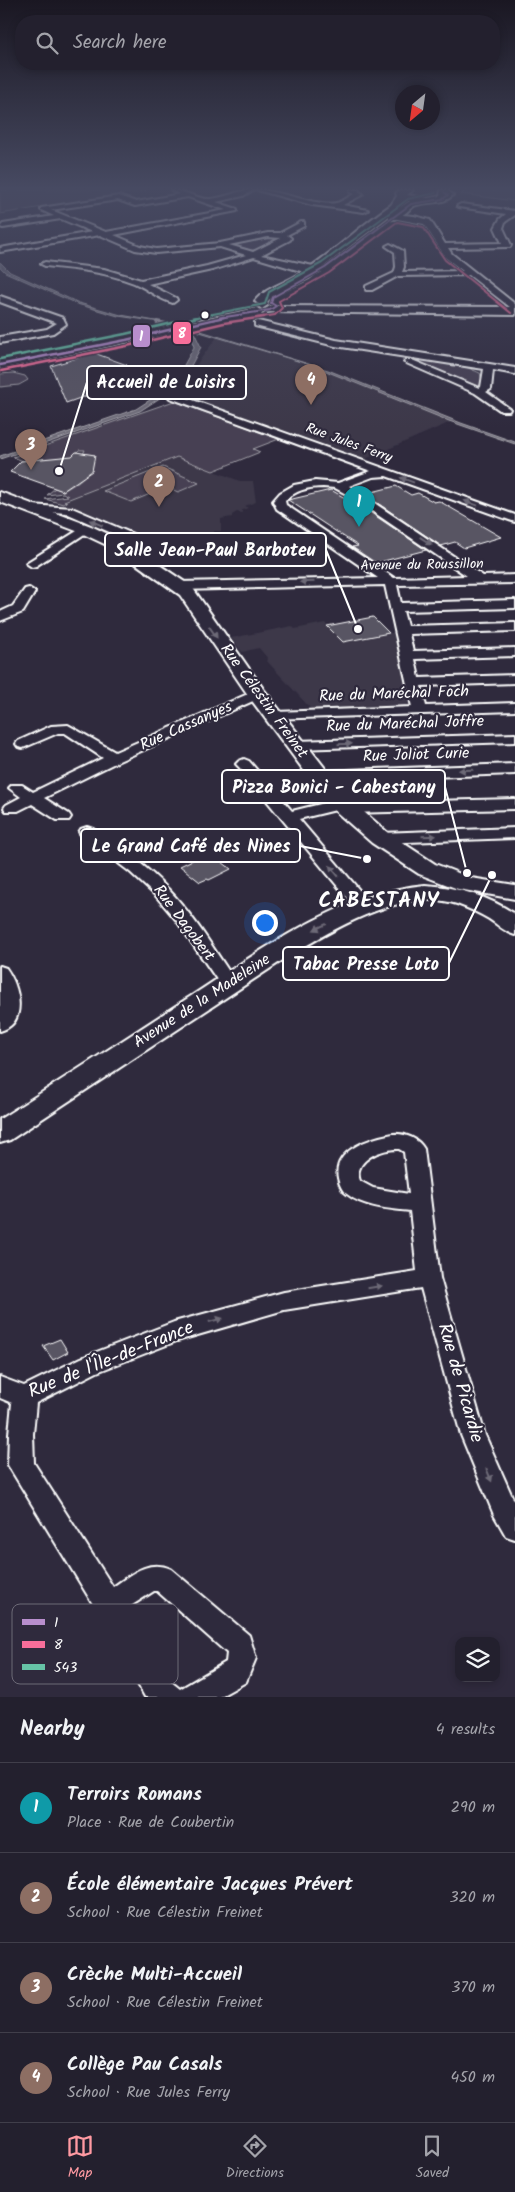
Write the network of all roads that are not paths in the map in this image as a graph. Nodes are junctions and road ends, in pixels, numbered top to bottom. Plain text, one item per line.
1 (84, 269) edge
2 (204, 269) edge
3 (308, 269) edge
4 (399, 269) edge
5 (468, 269) edge
6 (316, 271) joint
7 (474, 273) junction
8 (397, 274) junction
9 (141, 283) junction
10 (369, 288) dead end
11 (0, 299) edge
12 (173, 300) dead end
13 (515, 302) edge
14 (267, 306) junction
15 (515, 311) edge
16 (189, 323) junction
17 (258, 324) dead end
18 (0, 340) edge
19 (367, 348) junction
20 (0, 363) edge
21 (489, 367) junction
22 (515, 371) edge
23 (478, 391) junction
24 (173, 396) dead end
25 (505, 409) dead end
26 (387, 473) junction
27 (339, 486) junction
28 (0, 497) edge
29 (31, 508) junction
30 (515, 519) edge
31 (85, 529) junction
32 (121, 546) junction
33 (32, 563) dead end
34 (497, 579) junction
35 (515, 579) edge
36 (479, 580) junction
37 (390, 581) junction
38 (182, 588) junction
39 (29, 592) dead end
40 (511, 604) edge
41 (396, 607) junction
42 (0, 617) edge
43 (515, 626) edge
44 (402, 630) junction
45 (515, 652) edge
46 (408, 655) junction
47 (515, 680) edge
48 (414, 682) junction
49 (257, 694) junction
50 (515, 707) edge
51 (420, 710) junction
52 (275, 716) junction
53 (515, 738) edge
54 (23, 744) dead end
55 (296, 746) junction
56 (114, 758) junction
57 (244, 764) dead end
58 (515, 768) edge
59 (318, 776) junction
60 (17, 788) dead end
61 (33, 798) junction
62 (515, 804) edge
63 (344, 806) junction
64 (12, 808) dead end
65 (288, 817) junction
66 (64, 818) dead end
67 (87, 832) dead end
68 (515, 833) edge
69 (380, 838) junction
70 (427, 869) junction
71 (515, 892) edge
72 (415, 893) junction
73 (365, 908) junction
74 (512, 915) edge
75 (0, 972) edge
76 (228, 983) junction
77 (0, 1025) edge
78 (0, 1132) edge
79 (420, 1204) dead end
80 (429, 1278) junction
81 (0, 1388) edge
82 (25, 1397) junction
83 (515, 1527) edge
84 (108, 1604) edge
85 (111, 1604) edge
86 (153, 1684) edge
87 (169, 1697) edge
88 (191, 1697) edge

1 - 9 street
2 - 9 street
3 - 6 street
4 - 8 street
5 - 7 street
6 - 14 main road
7 - 8 street
7 - 13 street
7 - 15 street
8 - 10 street
9 - 12 street
11 - 18 street
14 - 15 main road
14 - 16 main road
14 - 16 main road
16 - 20 main road
17 - 19 street
19 - 21 street
19 - 23 street
21 - 22 street
21 - 23 street
23 - 25 street
24 - 26 street, Rue Jules Ferry
26 - 27 street
30 -> 26 street, Rue Jules Ferry
27 -> 36 street
27 - 37 street
28 - 29 main road, Rue Célestin Freinet
29 - 31 main road, Rue Célestin Freinet
32 -> 29 street, Rue Célestin Freinet
31 - 32 main road, Rue Célestin Freinet
31 - 33 street
32 - 38 main road, Rue Célestin Freinet
34 - 35 street, Avenue du Roussillon
34 - 36 street, Avenue du Roussillon
34 - 40 street
36 - 37 street, Avenue du Roussillon
37 -> 38 street, Avenue du Roussillon
37 - 41 street
38 -> 49 main road, Rue Célestin Freinet
39 - 42 street
40 - 41 street
40 - 43 street
41 - 44 street
43 - 44 street
44 - 46 street
45 - 46 street
46 - 48 street
47 - 48 street
48 - 51 street
49 - 52 main road, Rue Célestin Freinet
49 - 56 street, Rue Cassanyes
50 - 51 street, Rue du Maréchal Foch
51 - 52 street, Rue du Maréchal Foch
52 - 55 main road, Rue Célestin Freinet
55 -> 53 street, Rue du Maréchal Joffre
54 - 56 street
55 - 59 main road, Rue Célestin Freinet
56 - 61 street, Rue Cassanyes
57 - 65 street
58 -> 59 street, Rue Joliot Curie
59 - 63 main road, Rue Célestin Freinet
60 - 61 street
61 - 64 street, Rue Cassanyes
61 - 66 street
62 - 63 street
63 - 65 street
63 - 69 main road, Rue Célestin Freinet
73 -> 65 street
67 - 76 street, Rue Dagobert
69 -> 68 street
69 - 70 main road, Rue Célestin Freinet
70 - 71 main road, Rue Célestin Freinet
70 - 72 main road
72 - 73 main road, Avenue de la Madeleine
72 - 74 main road, Avenue de la Madeleine
73 -> 76 main road, Avenue de la Madeleine
75 - 77 street
76 - 78 main road, Avenue de la Madeleine
79 - 80 street, Rue de Picardie
82 -> 80 street, Rue de l'Île-de-France
80 -> 83 street, Rue de Picardie
81 - 82 street, Rue de l'Île-de-France
82 - 84 street
85 - 88 street
86 - 87 street

